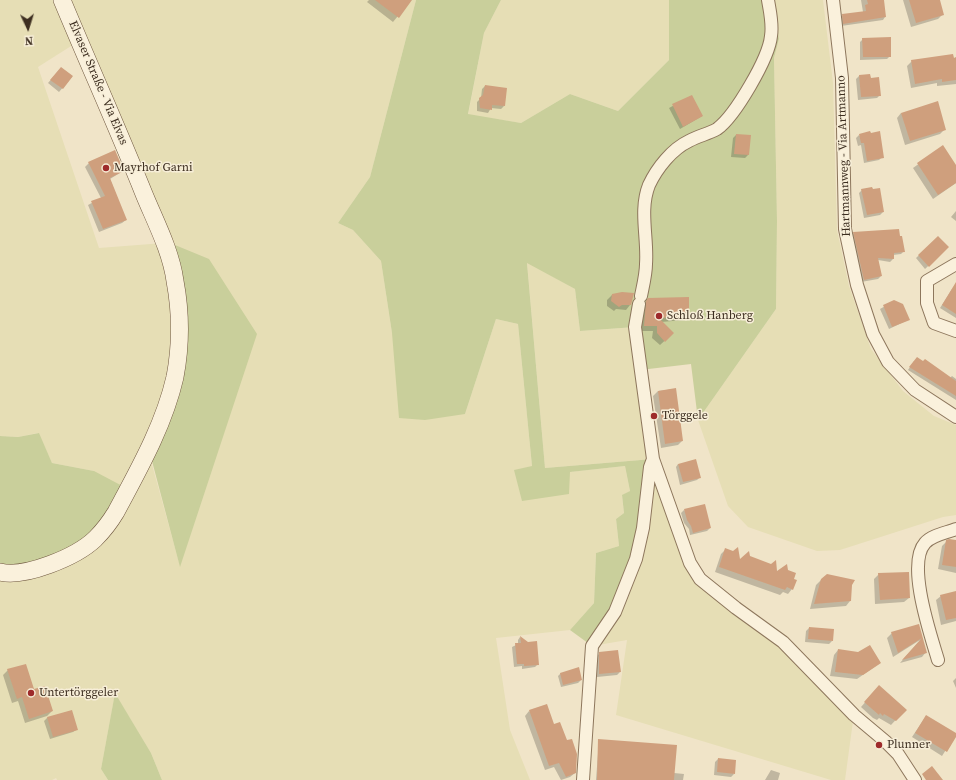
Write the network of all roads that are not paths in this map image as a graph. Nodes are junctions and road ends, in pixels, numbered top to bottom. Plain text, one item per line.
1 (62, 0) edge
2 (768, 0) edge
3 (833, 0) edge
4 (956, 264) edge
5 (956, 331) edge
6 (956, 417) edge
7 (653, 459) junction
8 (956, 529) edge
9 (0, 572) edge
10 (938, 660) dead end
11 (583, 780) edge
12 (915, 780) edge

1 - 9 street, Elvaser Straße - Via Elvas
2 - 7 street
3 - 6 street, Hartmannweg - Via Artmanno
4 - 5 street
7 - 11 street
7 - 12 street
8 - 10 street

